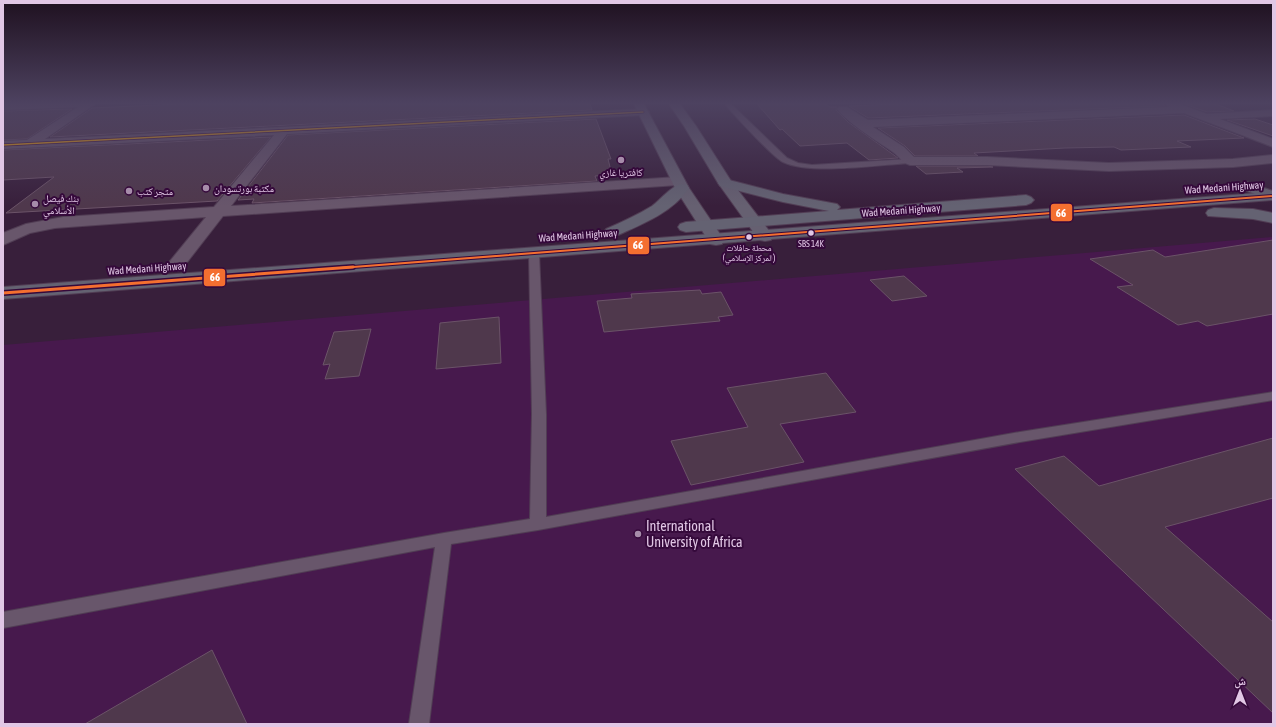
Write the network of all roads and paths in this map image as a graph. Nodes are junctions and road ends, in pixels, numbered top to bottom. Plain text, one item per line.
1 (38, 138) edge
2 (148, 138) edge
3 (277, 138) edge
4 (656, 138) edge
5 (696, 138) edge
6 (762, 138) edge
7 (880, 138) edge
8 (1260, 138) edge
9 (1273, 143) edge
10 (29, 144) junction
11 (3, 145) edge
12 (1273, 159) edge
13 (910, 161) junction
14 (725, 183) junction
15 (680, 185) junction
16 (1272, 190) edge
17 (219, 211) junction
18 (866, 212) junction
19 (1273, 218) edge
20 (754, 221) junction
21 (858, 229) junction
22 (612, 232) junction
23 (711, 232) junction
24 (765, 236) junction
25 (3, 240) edge
26 (534, 254) junction
27 (176, 266) junction
28 (3, 279) edge
29 (3, 293) edge
30 (1273, 396) edge
31 (538, 524) junction
32 (444, 539) junction
33 (3, 620) edge
34 (419, 724) edge

1 - 10 street
2 - 10 street
3 - 17 street
4 - 15 main road
5 - 14 main road
6 - 13 lane
7 - 13 street
8 - 9 street
10 - 11 street
12 - 13 street
14 - 18 highway
14 - 20 main road
15 - 17 street
15 - 22 highway
15 - 23 main road
16 - 18 highway, Wad Medani Highway
16 - 21 highway, Wad Medani Highway
17 - 25 street
17 - 27 street
18 - 20 highway, Wad Medani Highway
19 - 21 highway
20 - 23 highway, Wad Medani Highway
20 - 24 main road
21 - 24 highway, Wad Medani Highway
22 - 23 highway, Wad Medani Highway
22 - 27 highway, Wad Medani Highway
23 - 24 highway, Wad Medani Highway
23 - 26 highway, Wad Medani Highway
26 - 29 highway, Wad Medani Highway
26 - 31 lane
27 - 28 highway, Wad Medani Highway
30 - 31 lane
31 - 32 lane
32 - 33 lane
32 - 34 lane

